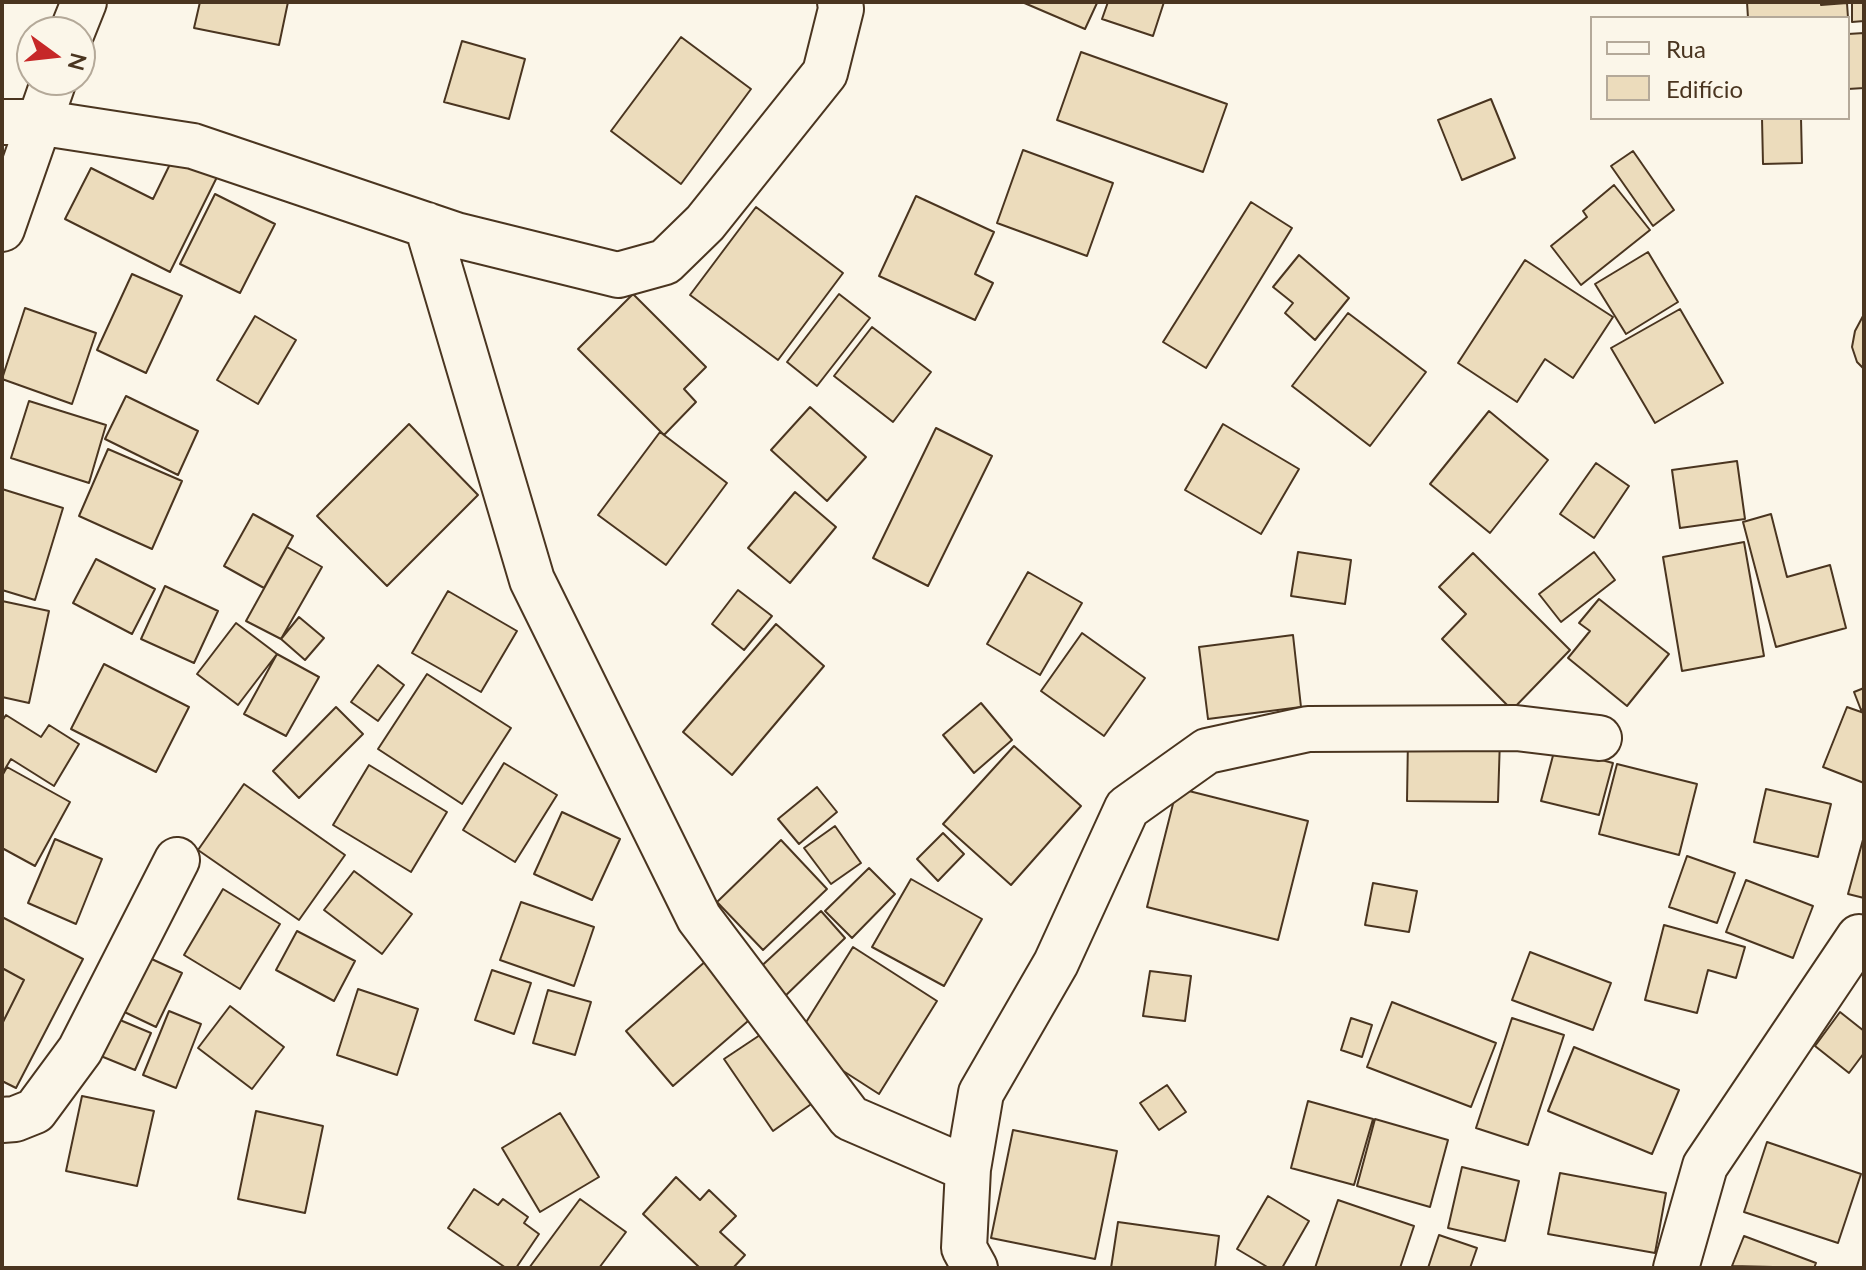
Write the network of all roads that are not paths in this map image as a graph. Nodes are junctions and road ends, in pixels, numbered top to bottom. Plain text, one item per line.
1 (840, 2) edge
2 (41, 96) edge
3 (20, 122) edge
4 (427, 225) junction
5 (2, 229) edge
6 (1599, 738) dead end
7 (177, 860) dead end
8 (1859, 937) dead end
9 (2, 1120) edge
10 (968, 1169) junction
11 (975, 1268) edge
12 (1676, 1268) edge

1 - 4 street
2 - 3 street
3 - 4 street
3 - 5 street
4 - 10 street
6 - 10 street
7 - 9 street
8 - 12 street
10 - 11 street

